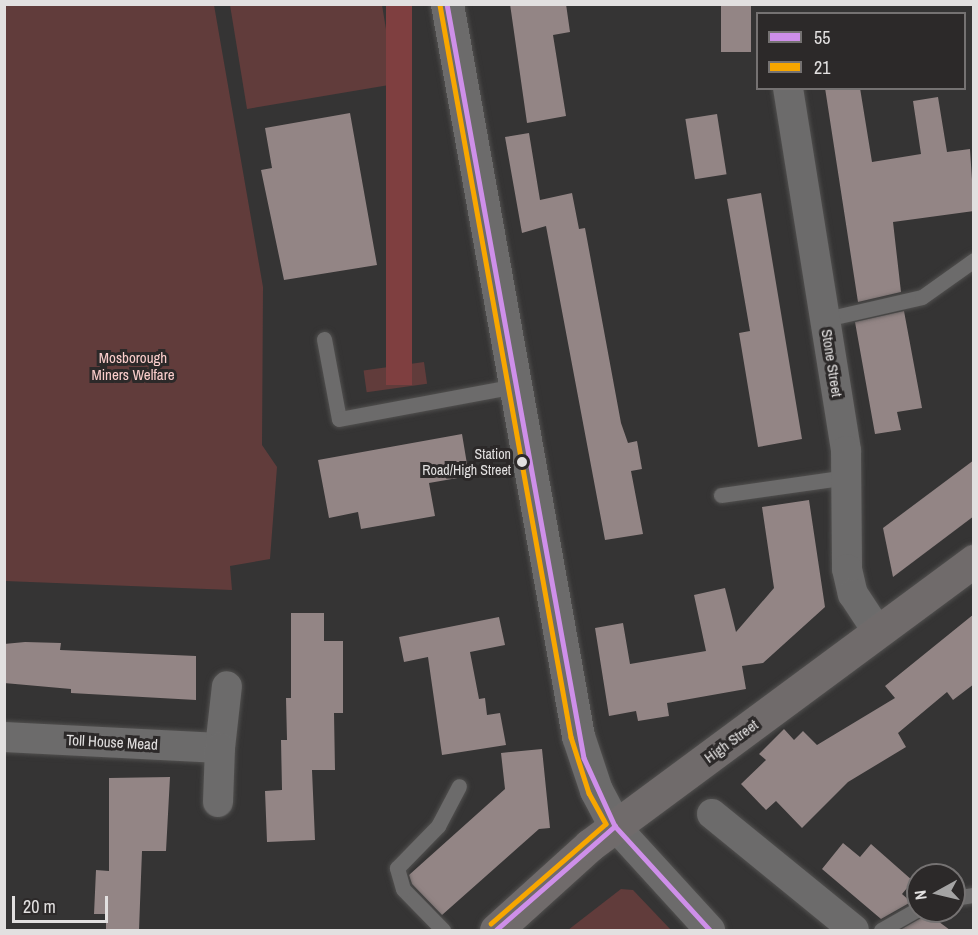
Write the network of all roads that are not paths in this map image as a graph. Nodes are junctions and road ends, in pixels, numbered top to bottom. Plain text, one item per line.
1 (447, 4) edge
2 (788, 90) edge
3 (974, 260) edge
4 (825, 318) junction
5 (324, 339) dead end
6 (515, 386) junction
7 (847, 477) junction
8 (721, 495) dead end
9 (974, 561) edge
10 (878, 632) junction
11 (227, 686) dead end
12 (4, 737) edge
13 (220, 748) junction
14 (459, 786) dead end
15 (218, 802) dead end
16 (712, 813) dead end
17 (615, 826) junction
18 (906, 916) edge
19 (442, 930) edge
20 (496, 930) edge
21 (710, 930) edge
22 (854, 930) edge
23 (881, 930) edge

1 - 6 main road
2 - 4 street, Stone Street
3 - 4 lane
4 - 7 street, Stone Street
5 - 6 lane
6 - 17 main road
7 - 8 lane
7 - 10 street, Stone Street
9 - 10 main road, High Street
10 - 17 main road, High Street
11 - 13 street
12 - 13 street, Toll House Mead
13 - 15 street
14 - 19 lane
16 - 22 street
17 - 20 main road, High Street
17 - 21 street
18 - 23 lane

